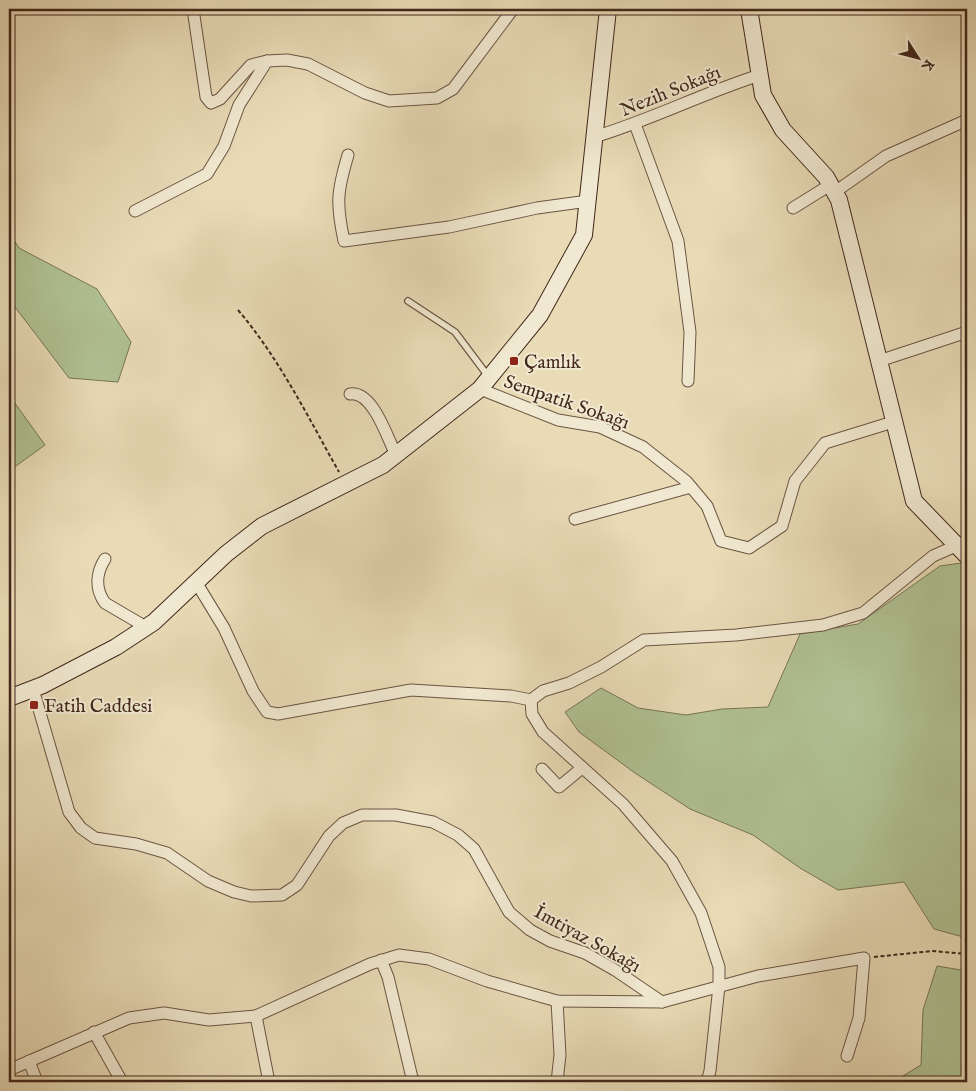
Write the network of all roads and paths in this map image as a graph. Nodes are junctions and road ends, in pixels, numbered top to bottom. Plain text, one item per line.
1 (193, 9) edge
2 (513, 9) edge
3 (608, 9) edge
4 (749, 9) edge
5 (268, 61) junction
6 (760, 75) junction
7 (967, 120) edge
8 (635, 124) junction
9 (594, 138) junction
10 (348, 155) dead end
11 (832, 188) junction
12 (588, 201) junction
13 (793, 208) dead end
14 (135, 210) dead end
15 (408, 301) dead end
16 (238, 310) dead end
17 (967, 332) edge
18 (879, 361) junction
19 (688, 381) dead end
20 (485, 383) junction
21 (350, 394) dead end
22 (893, 422) junction
23 (396, 455) junction
24 (345, 483) junction
25 (691, 487) junction
26 (575, 519) dead end
27 (964, 547) edge
28 (106, 559) dead end
29 (196, 582) junction
30 (146, 627) junction
31 (34, 689) junction
32 (9, 698) edge
33 (531, 700) junction
34 (582, 768) junction
35 (542, 769) dead end
36 (967, 954) edge
37 (864, 958) junction
38 (381, 960) junction
39 (720, 986) junction
40 (556, 1001) junction
41 (662, 1002) junction
42 (256, 1016) junction
43 (94, 1032) junction
44 (847, 1056) dead end
45 (29, 1061) junction
46 (9, 1070) edge
47 (37, 1082) edge
48 (122, 1082) edge
49 (270, 1082) edge
50 (413, 1082) edge
51 (557, 1082) edge
52 (707, 1082) edge

1 - 5 street
2 - 5 street
3 - 9 street
4 - 6 street
5 - 14 street
6 - 8 street, Nezih Sokağı
6 - 11 street
7 - 11 street
8 - 9 street, Nezih Sokağı
8 - 19 street
9 - 12 street
10 - 12 street
11 - 13 street
11 - 18 street
12 - 20 street
15 - 20 lane
16 - 24 path
17 - 18 street
18 - 22 street
20 - 23 street
20 - 25 street, Sempatik Sokağı
21 - 23 street
22 - 25 street, Sempatik Sokağı
22 - 27 street
23 - 24 street
24 - 29 street
25 - 26 street
27 - 33 street
28 - 30 street
29 - 30 street
29 - 33 street
30 - 31 street
31 - 32 street
31 - 41 street, İmtiyaz Sokağı
33 - 34 street
34 - 35 street
34 - 39 street
36 - 37 path
37 - 39 street
37 - 44 street
38 - 40 street
38 - 42 street
38 - 50 street
39 - 41 street
39 - 52 street
40 - 41 street
40 - 51 street
42 - 43 street
42 - 49 street
43 - 45 street
43 - 48 street
45 - 46 street
45 - 47 street

